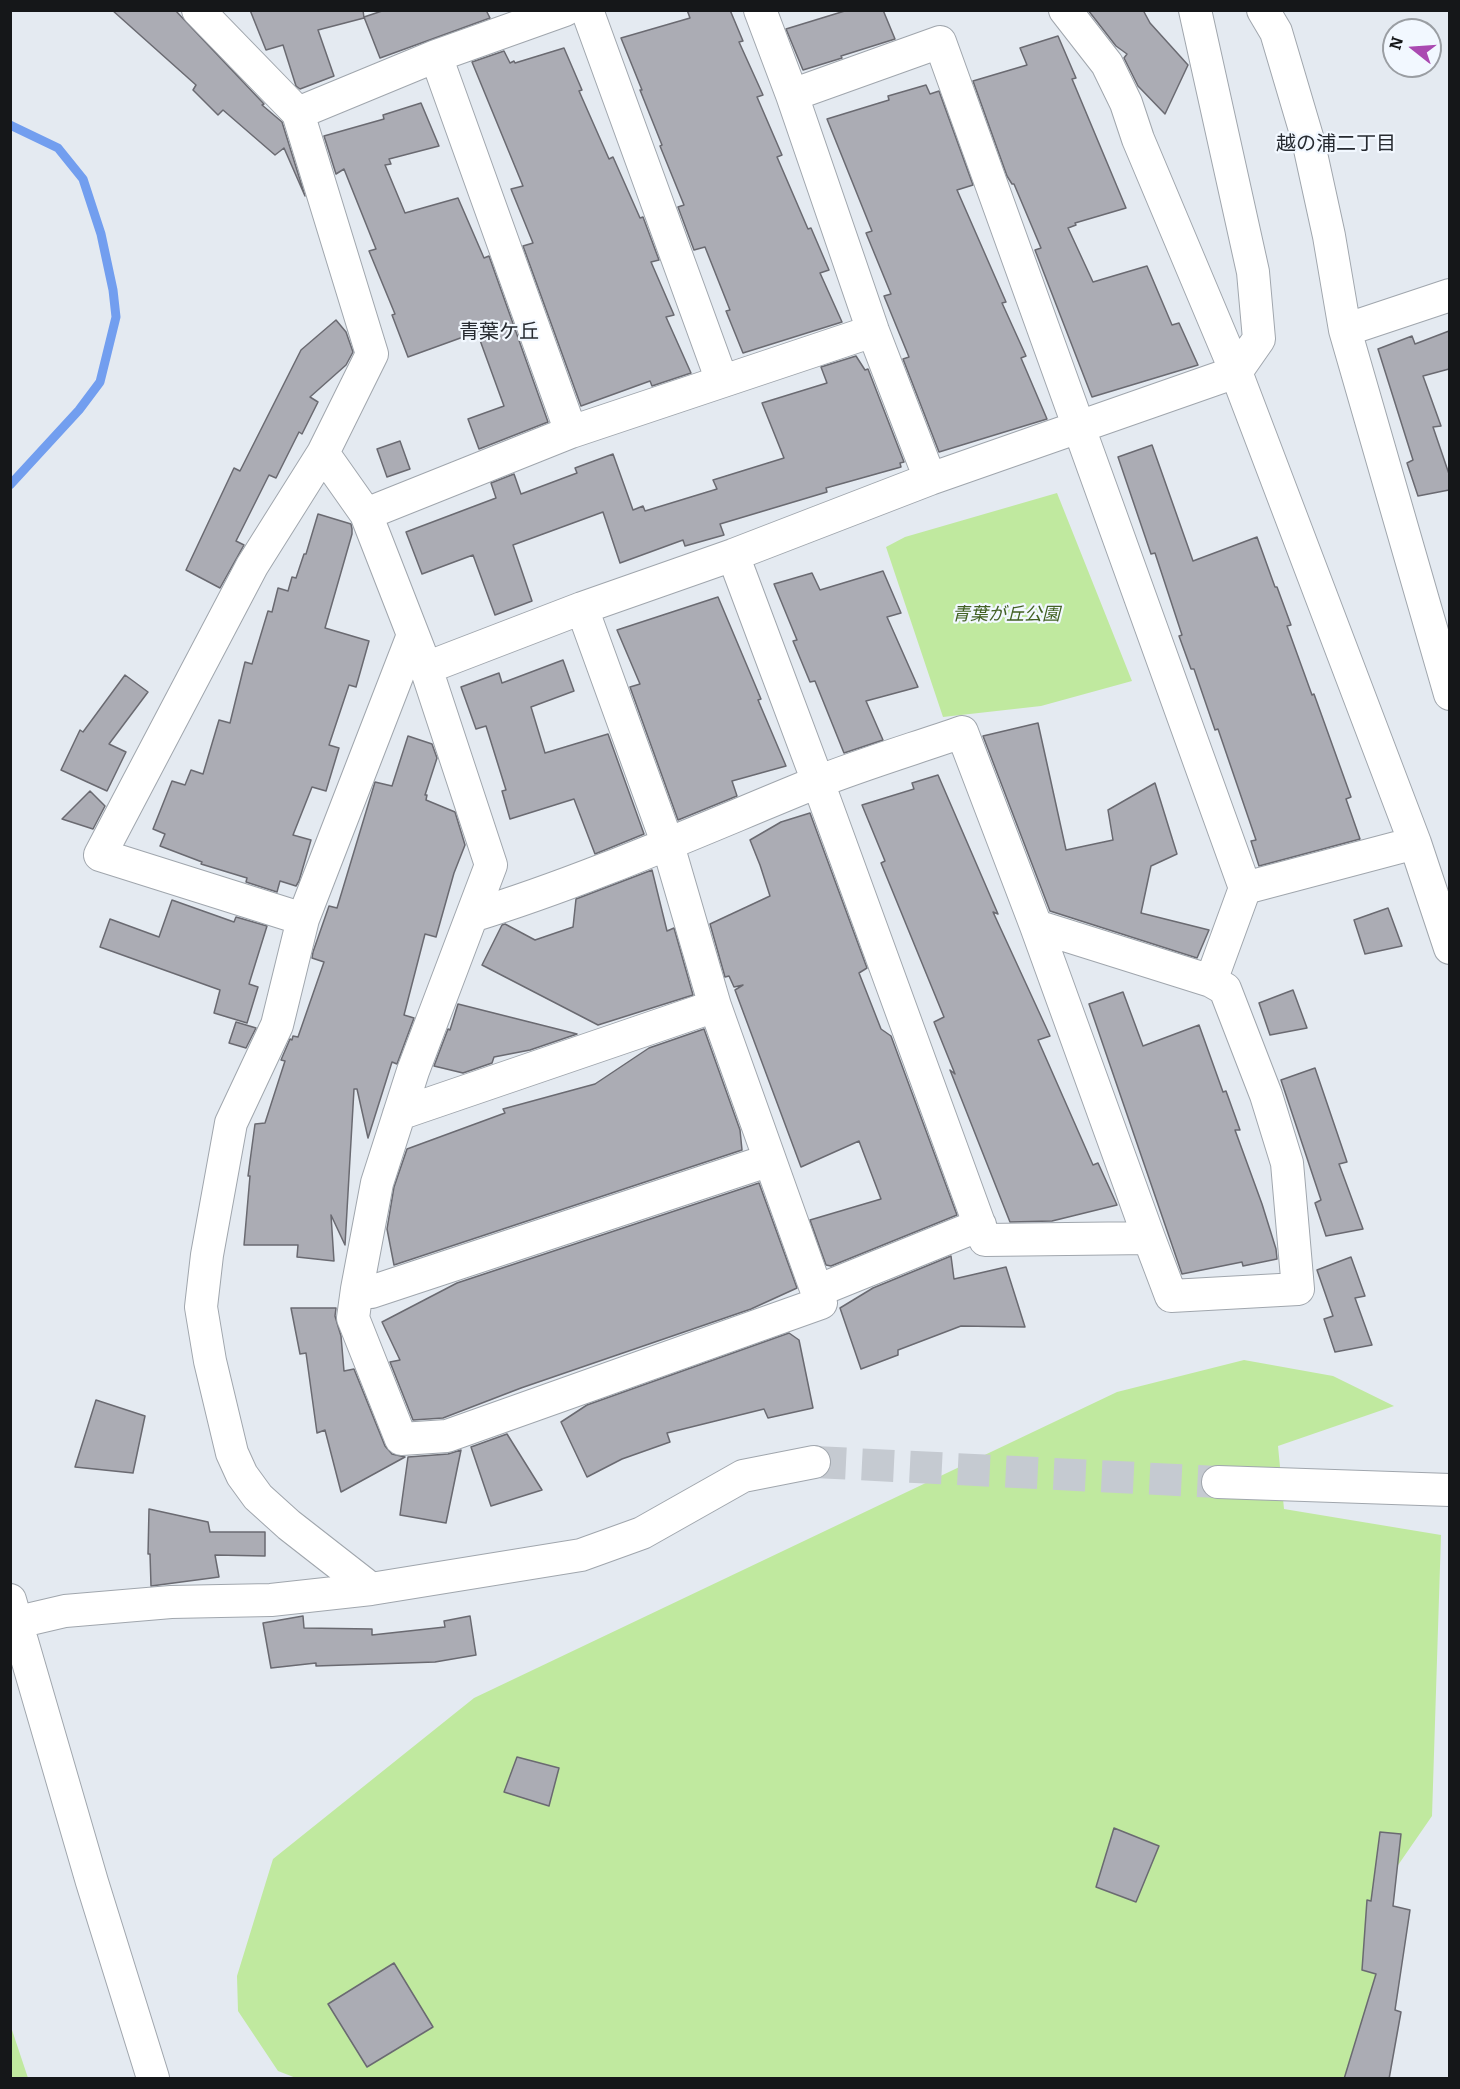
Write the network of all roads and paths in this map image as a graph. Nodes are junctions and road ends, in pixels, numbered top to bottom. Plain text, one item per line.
1 (198, 10) edge
2 (565, 10) edge
3 (587, 10) edge
4 (760, 10) edge
5 (1065, 10) edge
6 (1195, 10) edge
7 (1263, 10) edge
8 (436, 56) junction
9 (792, 94) junction
10 (298, 114) junction
11 (1449, 295) edge
12 (1345, 330) junction
13 (873, 331) junction
14 (1236, 372) junction
15 (722, 381) junction
16 (1079, 426) junction
17 (571, 432) junction
18 (323, 453) junction
19 (930, 479) junction
20 (366, 514) junction
21 (733, 555) junction
22 (582, 608) junction
23 (413, 635) junction
24 (426, 669) junction
25 (1449, 694) edge
26 (818, 782) junction
27 (1415, 843) junction
28 (668, 844) junction
29 (1245, 888) junction
30 (1444, 914) edge
31 (472, 916) junction
32 (303, 918) junction
33 (1036, 926) junction
34 (1449, 948) edge
35 (1211, 981) junction
36 (715, 1006) junction
37 (399, 1114) junction
38 (770, 1160) junction
39 (980, 1225) junction
40 (1149, 1238) junction
41 (357, 1289) junction
42 (817, 1291) junction
43 (814, 1462) tunnel mouth
44 (1218, 1482) tunnel mouth
45 (1449, 1490) edge
46 (372, 1589) junction
47 (14, 1611) edge
48 (153, 2079) edge

1 - 10 street
2 - 8 street
3 - 15 street
4 - 9 street
5 - 14 street
6 - 14 street
7 - 12 street
8 - 10 street
8 - 17 street
9 - 13 street
9 - 16 street
10 - 18 street
11 - 12 street
12 - 25 street
13 - 15 street
13 - 19 street
14 - 16 street
14 - 27 street
15 - 17 street
16 - 19 street
16 - 29 street
17 - 20 street
18 - 20 street
18 - 32 street
19 - 21 street
20 - 23 street
21 - 22 street
21 - 26 street
22 - 24 street
22 - 28 street
23 - 24 street
23 - 32 street
24 - 31 street
26 - 28 street
26 - 33 street
26 - 39 street
27 - 29 street
27 - 30 street
28 - 31 street
28 - 36 street
29 - 35 street
30 - 34 street
31 - 37 street
32 - 46 street
33 - 35 street
33 - 40 street
35 - 40 street
36 - 37 street
36 - 38 street
37 - 41 street
38 - 41 street
38 - 42 street
39 - 40 street
39 - 42 street
41 - 42 street
43 - 46 street
44 - 45 street
46 - 47 street
47 - 48 street

